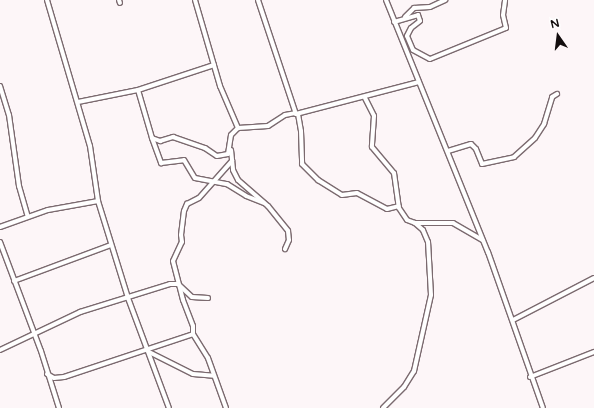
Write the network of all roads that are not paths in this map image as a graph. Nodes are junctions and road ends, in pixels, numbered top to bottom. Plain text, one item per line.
1 (47, 0) edge
2 (195, 0) edge
3 (258, 0) edge
4 (386, 0) edge
5 (445, 0) edge
6 (505, 0) edge
7 (403, 19) junction
8 (394, 22) junction
9 (214, 65) junction
10 (419, 82) junction
11 (0, 86) edge
12 (138, 90) junction
13 (557, 94) dead end
14 (365, 98) junction
15 (78, 102) junction
16 (296, 114) junction
17 (238, 128) junction
18 (152, 138) junction
19 (231, 150) junction
20 (448, 151) junction
21 (232, 161) junction
22 (214, 181) junction
23 (98, 201) junction
24 (264, 203) junction
25 (399, 206) junction
26 (28, 217) junction
27 (415, 223) junction
28 (0, 227) edge
29 (483, 240) junction
30 (0, 242) edge
31 (111, 245) junction
32 (285, 249) dead end
33 (594, 278) edge
34 (14, 280) junction
35 (178, 284) junction
36 (128, 298) junction
37 (208, 298) dead end
38 (513, 320) junction
39 (33, 334) junction
40 (193, 334) junction
41 (0, 350) edge
42 (148, 350) junction
43 (594, 352) edge
44 (47, 374) junction
45 (214, 376) junction
46 (530, 377) junction
47 (59, 408) edge
48 (169, 408) edge
49 (226, 408) edge
50 (383, 408) edge
51 (543, 408) edge

1 - 15 street
2 - 9 street
3 - 16 street
4 - 8 street
5 - 7 street
6 - 7 street
7 - 8 street
8 - 10 street
9 - 12 street
9 - 17 street
10 - 14 street
10 - 20 street
11 - 26 street
12 - 15 street
12 - 18 street
13 - 20 street
14 - 16 street
14 - 25 street
15 - 23 street
16 - 17 street
16 - 25 street
17 - 19 street
18 - 19 street
18 - 22 street
19 - 21 street
20 - 29 street
21 - 22 street
21 - 24 street
22 - 24 street
22 - 35 street
23 - 26 street
23 - 31 street
24 - 32 street
25 - 27 street
26 - 28 street
27 - 29 street
27 - 50 street
29 - 38 street
30 - 34 street
31 - 34 street
31 - 36 street
33 - 38 street
34 - 39 street
35 - 36 street
35 - 37 street
35 - 40 street
36 - 39 street
36 - 42 street
38 - 46 street
39 - 41 street
39 - 44 street
40 - 42 street
40 - 45 street
42 - 44 street
42 - 45 street
42 - 48 street
43 - 46 street
44 - 47 street
45 - 49 street
46 - 51 street

